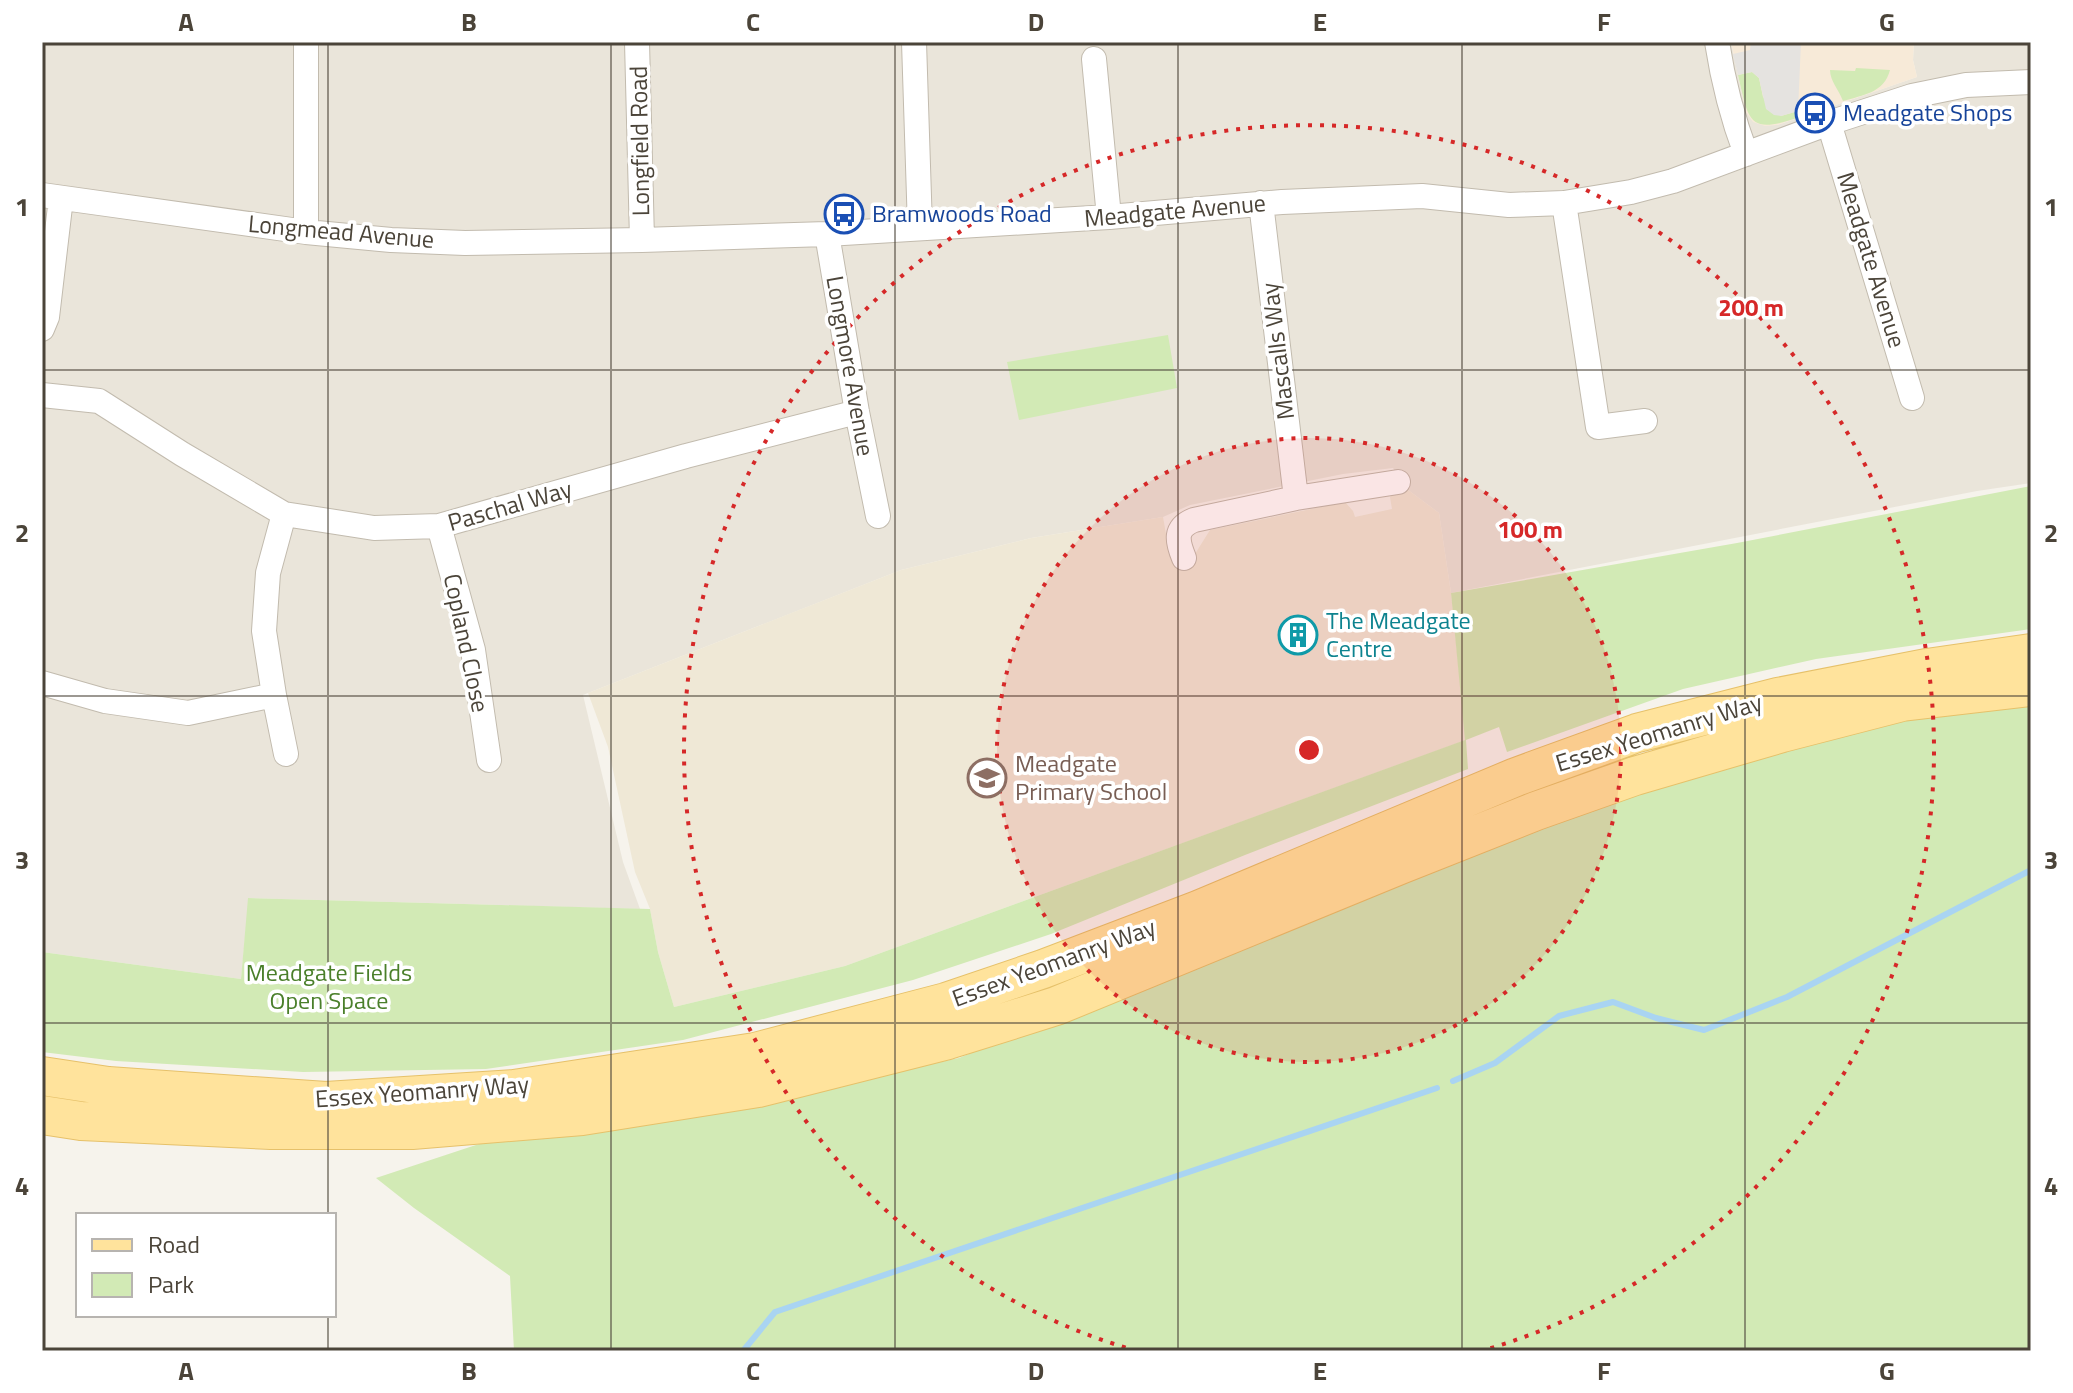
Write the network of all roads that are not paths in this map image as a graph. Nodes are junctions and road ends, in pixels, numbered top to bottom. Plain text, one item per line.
1 (306, 42) edge
2 (637, 42) edge
3 (914, 42) edge
4 (1717, 42) edge
5 (1094, 59) dead end
6 (2031, 82) edge
7 (1829, 123) junction
8 (1746, 154) junction
9 (52, 197) edge
10 (1261, 203) junction
11 (1564, 203) junction
12 (1109, 217) junction
13 (920, 228) junction
14 (306, 232) junction
15 (827, 234) junction
16 (642, 240) junction
17 (42, 329) edge
18 (42, 395) edge
19 (1912, 398) dead end
20 (857, 412) junction
21 (1645, 421) dead end
22 (1398, 482) dead end
23 (1296, 498) junction
24 (871, 505) dead end
25 (284, 514) junction
26 (439, 526) junction
27 (1184, 558) dead end
28 (2031, 653) edge
29 (42, 683) edge
30 (2031, 687) edge
31 (274, 695) junction
32 (286, 754) dead end
33 (489, 760) dead end
34 (42, 1076) edge
35 (42, 1115) edge

1 - 14 street
2 - 16 street, Longfield Road
3 - 13 street
4 - 8 street
5 - 12 street
6 - 7 street, Meadgate Avenue
7 - 8 street, Meadgate Avenue
7 - 19 street, Meadgate Avenue
8 - 11 street, Meadgate Avenue
9 - 14 street, Longmead Avenue
9 - 17 street
10 - 11 street, Meadgate Avenue
10 - 12 street, Meadgate Avenue
10 - 23 street, Mascalls Way
11 - 21 street
12 - 13 street, Meadgate Avenue
13 - 15 street, Meadgate Avenue
14 - 16 street, Longmead Avenue
15 - 16 street, Meadgate Avenue
15 - 20 street, Longmore Avenue
18 - 25 street, Paschal Way
20 - 24 street, Longmore Avenue
20 - 26 street, Paschal Way
22 - 23 street
23 - 27 street
25 - 26 street, Paschal Way
25 - 31 street
26 - 33 street, Copland Close
28 - 34 main road, Essex Yeomanry Way
29 - 31 street
30 - 35 main road, Essex Yeomanry Way
31 - 32 street

